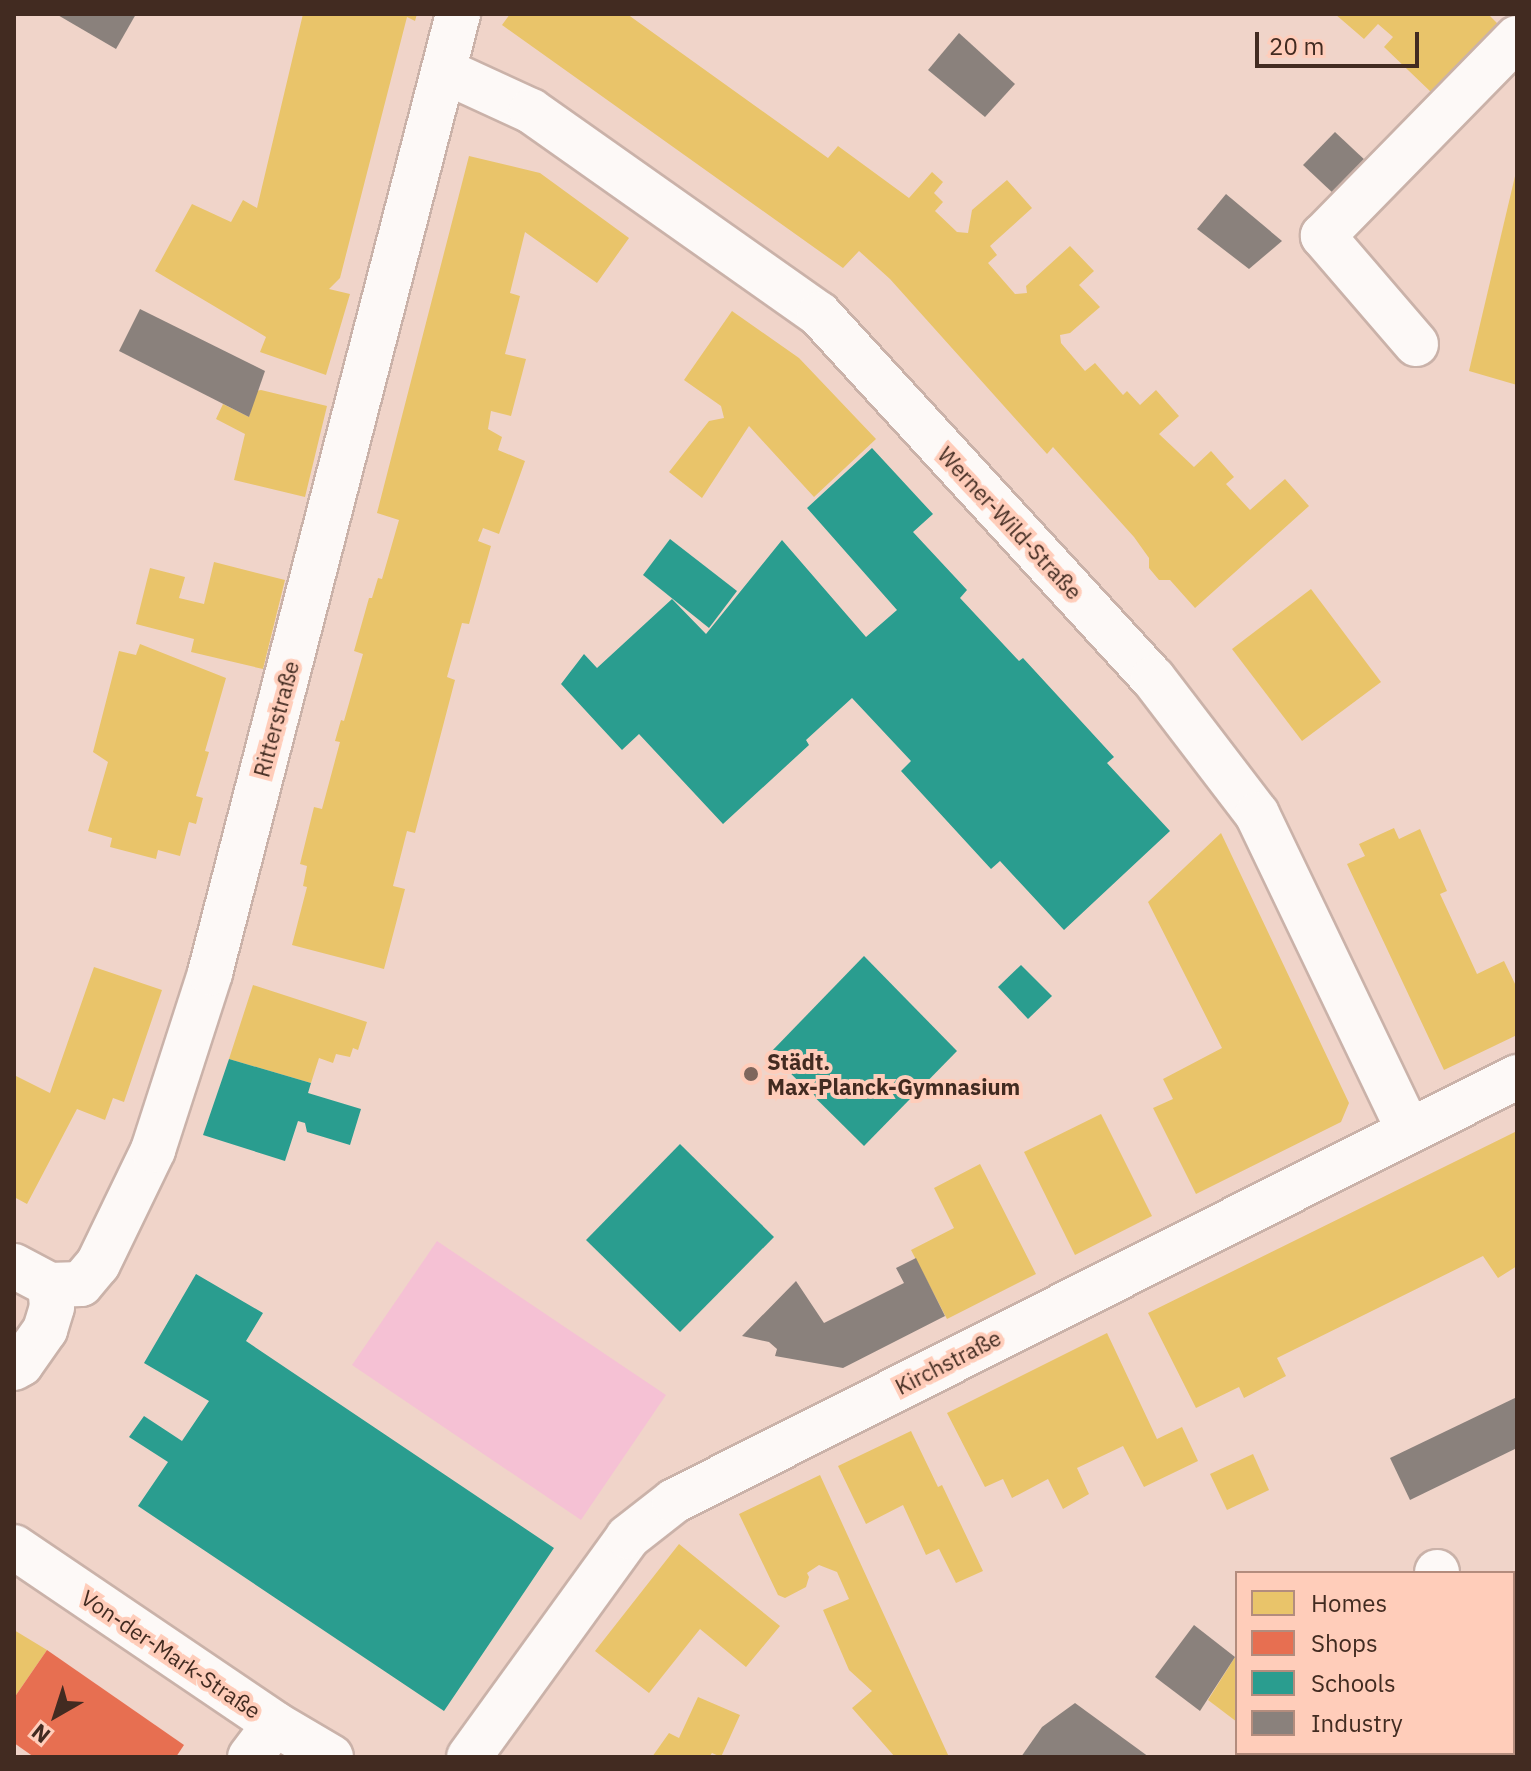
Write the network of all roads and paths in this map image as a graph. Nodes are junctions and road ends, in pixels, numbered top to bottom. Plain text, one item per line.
1 (458, 14) edge
2 (1517, 38) edge
3 (444, 71) junction
4 (1416, 344) dead end
5 (1517, 1077) edge
6 (1408, 1129) junction
7 (32, 1275) edge
8 (14, 1368) edge
9 (14, 1547) edge
10 (263, 1740) edge
11 (331, 1757) edge
12 (469, 1757) edge

1 - 3 street, Ritterstraße
2 - 4 street
3 - 6 street, Werner-Wild-Straße
3 - 7 street, Ritterstraße
5 - 6 street, Kirchstraße
6 - 12 street, Kirchstraße
7 - 8 street, Ritterstraße
9 - 10 street, Von-der-Mark-Straße
10 - 11 street, Von-der-Mark-Straße

